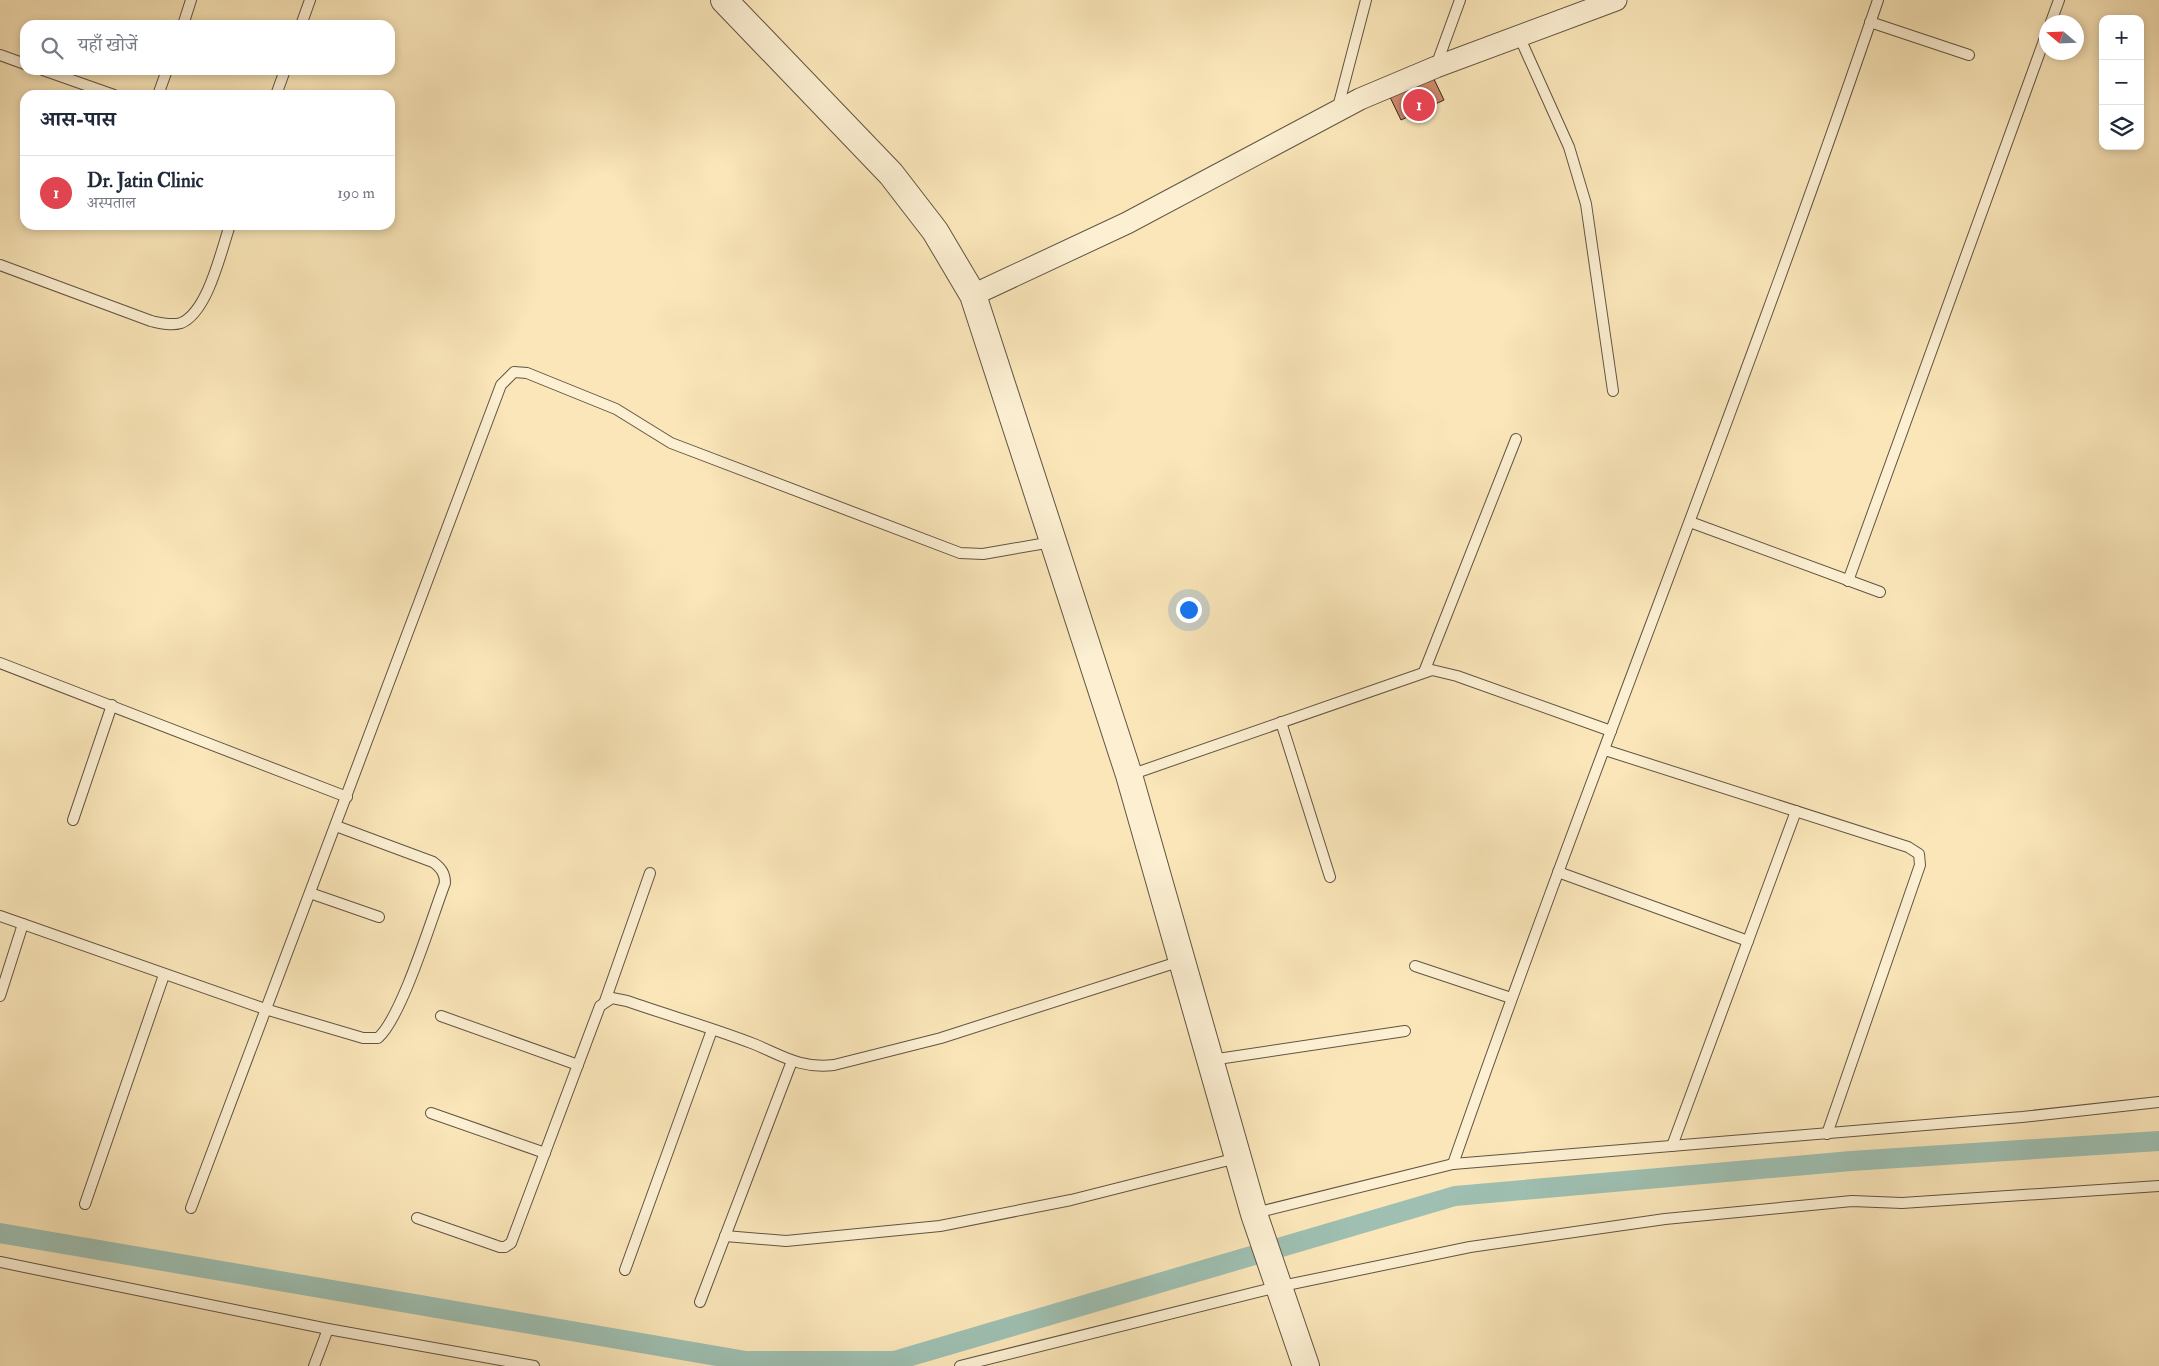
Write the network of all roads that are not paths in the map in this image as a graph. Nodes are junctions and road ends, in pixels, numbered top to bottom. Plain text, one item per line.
1 (191, 0) edge
2 (310, 0) edge
3 (724, 0) edge
4 (1366, 0) edge
5 (1460, 0) edge
6 (1616, 0) edge
7 (1878, 0) edge
8 (2059, 0) edge
9 (1576, 8) edge
10 (2054, 15) edge
11 (185, 20) edge
12 (303, 20) edge
13 (1870, 22) junction
14 (1519, 36) junction
15 (2039, 53) edge
16 (0, 55) edge
17 (1969, 55) dead end
18 (20, 62) edge
19 (1436, 67) junction
20 (57, 75) edge
21 (165, 75) edge
22 (283, 75) edge
23 (100, 90) edge
24 (160, 90) edge
25 (278, 90) edge
26 (1336, 112) junction
27 (228, 230) edge
28 (0, 266) edge
29 (973, 295) junction
30 (1613, 391) dead end
31 (1516, 439) dead end
32 (1690, 522) junction
33 (1053, 542) junction
34 (1848, 581) junction
35 (1880, 592) dead end
36 (1, 667) edge
37 (1424, 672) junction
38 (112, 705) junction
39 (1281, 722) junction
40 (1611, 731) junction
41 (1604, 750) junction
42 (1129, 775) junction
43 (347, 797) junction
44 (1796, 811) junction
45 (73, 820) dead end
46 (336, 826) junction
47 (1558, 872) junction
48 (650, 873) dead end
49 (1330, 876) dead end
50 (310, 893) junction
51 (0, 916) edge
52 (379, 918) dead end
53 (23, 924) junction
54 (1748, 941) junction
55 (1182, 961) junction
56 (1415, 966) dead end
57 (164, 975) junction
58 (0, 996) edge
59 (1511, 998) junction
60 (605, 1001) junction
61 (265, 1009) junction
62 (440, 1016) dead end
63 (712, 1030) junction
64 (1405, 1031) dead end
65 (1210, 1060) junction
66 (792, 1061) junction
67 (578, 1065) junction
68 (2159, 1102) edge
69 (431, 1113) dead end
70 (1827, 1134) junction
71 (1672, 1146) junction
72 (545, 1153) junction
73 (1238, 1158) junction
74 (1453, 1164) junction
75 (2159, 1186) edge
76 (84, 1204) dead end
77 (192, 1208) dead end
78 (417, 1218) dead end
79 (1255, 1220) junction
80 (725, 1236) junction
81 (0, 1262) edge
82 (625, 1270) dead end
83 (1273, 1275) junction
84 (700, 1302) dead end
85 (328, 1329) junction
86 (314, 1366) edge
87 (534, 1366) edge
88 (960, 1366) edge
89 (1306, 1366) edge

1 - 11 lane
2 - 12 lane
3 - 29 street
4 - 26 lane
5 - 19 lane
6 - 9 street
7 - 13 lane
8 - 10 lane
9 - 14 street
13 - 17 lane
13 - 32 lane
14 - 19 street
14 - 30 lane
15 - 34 lane
16 - 18 lane
19 - 26 street
20 - 23 lane
21 - 24 lane
22 - 25 lane
26 - 29 street
27 - 28 lane
29 - 33 street
31 - 37 lane
32 - 34 lane
32 - 40 lane
33 - 42 street
33 - 43 lane
34 - 35 lane
36 - 38 lane
37 - 39 lane
37 - 40 lane
38 - 43 lane
38 - 45 lane
39 - 42 lane
39 - 49 lane
40 - 41 lane
41 - 44 lane
41 - 47 lane
42 - 55 street
43 - 46 lane
44 - 54 lane
44 - 70 lane
46 - 50 lane
46 - 61 lane
47 - 54 lane
47 - 59 lane
48 - 60 lane
50 - 52 lane
50 - 61 lane
51 - 53 lane
53 - 57 lane
53 - 58 lane
54 - 71 lane
55 - 65 street
55 - 66 lane
56 - 59 lane
57 - 61 lane
57 - 76 lane
59 - 74 lane
60 - 63 lane
60 - 67 lane
61 - 77 lane
62 - 67 lane
63 - 66 lane
63 - 82 lane
64 - 65 lane
65 - 73 street
66 - 80 lane
67 - 72 lane
68 - 70 lane
69 - 72 lane
70 - 71 lane
71 - 74 lane
72 - 78 lane
73 - 79 street
73 - 80 lane
74 - 79 lane
75 - 83 lane
79 - 83 street
80 - 84 lane
81 - 85 lane
83 - 88 lane
83 - 89 street
85 - 86 lane
85 - 87 lane

